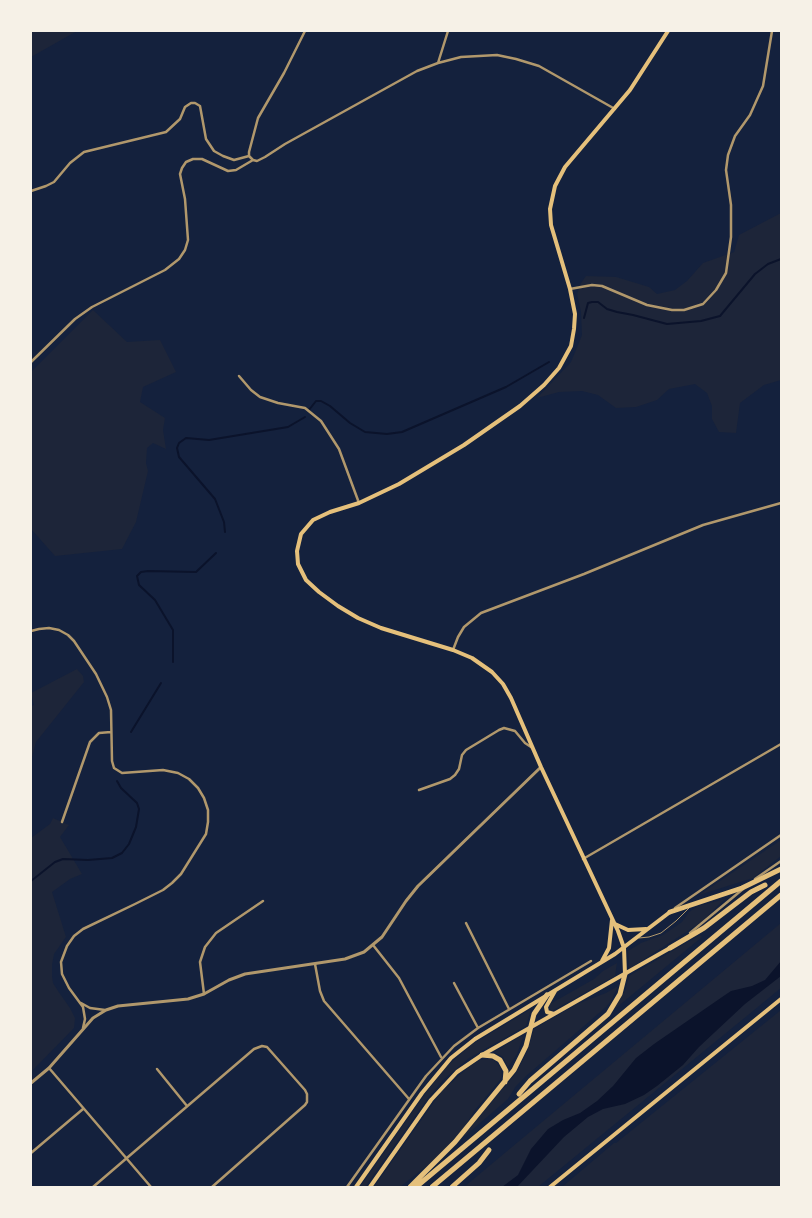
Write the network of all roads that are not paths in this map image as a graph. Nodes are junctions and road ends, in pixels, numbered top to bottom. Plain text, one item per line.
1 (305, 31) edge
2 (448, 31) edge
3 (668, 31) edge
4 (772, 31) edge
5 (438, 63) junction
6 (615, 109) junction
7 (249, 156) junction
8 (253, 160) junction
9 (31, 191) edge
10 (570, 289) junction
11 (31, 362) edge
12 (240, 376) dead end
13 (359, 502) junction
14 (781, 503) edge
15 (31, 632) edge
16 (453, 650) junction
17 (111, 732) junction
18 (781, 744) edge
19 (534, 749) junction
20 (541, 767) junction
21 (419, 790) dead end
22 (62, 822) dead end
23 (781, 835) edge
24 (584, 859) junction
25 (781, 861) edge
26 (779, 870) edge
27 (781, 881) edge
28 (765, 885) dead end
29 (781, 895) edge
30 (263, 901) dead end
31 (695, 902) junction
32 (670, 912) junction
33 (612, 918) junction
34 (466, 923) dead end
35 (615, 924) junction
36 (648, 928) junction
37 (637, 938) junction
38 (373, 946) junction
39 (624, 948) junction
40 (670, 948) junction
41 (591, 961) dead end
42 (315, 964) junction
43 (600, 964) junction
44 (625, 974) junction
45 (454, 983) dead end
46 (556, 989) junction
47 (204, 994) junction
48 (547, 995) junction
49 (781, 999) edge
50 (80, 1002) junction
51 (106, 1010) junction
52 (509, 1010) junction
53 (554, 1014) junction
54 (478, 1028) junction
55 (530, 1028) junction
56 (82, 1030) junction
57 (482, 1055) junction
58 (442, 1057) junction
59 (49, 1068) junction
60 (156, 1069) dead end
61 (505, 1082) junction
62 (31, 1083) edge
63 (519, 1094) dead end
64 (410, 1099) junction
65 (187, 1106) junction
66 (84, 1108) junction
67 (489, 1150) dead end
68 (31, 1153) edge
69 (127, 1158) junction
70 (93, 1187) edge
71 (151, 1187) edge
72 (212, 1187) edge
73 (347, 1187) edge
74 (356, 1187) edge
75 (370, 1187) edge
76 (410, 1187) edge
77 (416, 1187) edge
78 (432, 1187) edge
79 (452, 1187) edge
80 (550, 1187) edge

1 - 7 street
2 - 5 street
3 - 6 main road
4 - 10 street
5 - 6 street
5 - 8 street
6 - 10 main road
7 - 8 street
7 - 9 street
8 - 11 street
10 - 13 main road
12 - 13 street
13 - 16 main road
14 - 16 street
15 - 17 street
16 - 19 main road
17 - 22 street
17 - 50 street
18 - 24 street
19 - 20 main road
19 - 21 street
20 - 24 main road
20 - 38 street
23 - 32 street
24 - 33 main road
25 - 40 street
26 - 31 highway
27 - 77 highway
28 - 40 highway
29 - 78 highway
30 - 47 street
31 - 32 highway
31 - 37 lane
32 - 36 main road
33 - 35 main road
33 - 43 main road
34 - 52 street
35 - 36 main road
35 - 39 main road
36 - 37 main road
37 - 39 main road
38 - 42 street
38 - 58 street
39 - 43 main road
39 - 44 main road
40 - 44 main road
41 - 52 street
42 - 47 street
42 - 64 street
43 - 46 main road
44 - 53 main road
44 - 63 highway
45 - 54 street
46 - 48 main road
46 - 53 main road
47 - 51 street
48 - 55 highway
48 - 74 main road
49 - 80 main road
50 - 51 street
50 - 56 street
51 - 56 street
52 - 54 street
53 - 55 main road
54 - 58 street
55 - 57 main road
55 - 61 highway
56 - 59 street
57 - 61 highway
57 - 75 main road
58 - 64 street
59 - 62 street
59 - 66 street
60 - 65 street
61 - 76 highway
64 - 73 street
65 - 69 street
65 - 72 street
66 - 68 street
66 - 69 street
67 - 79 highway
69 - 70 street
69 - 71 street

